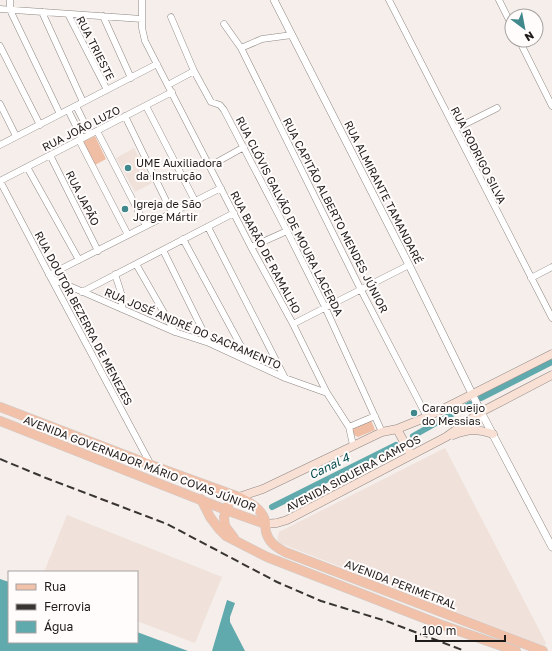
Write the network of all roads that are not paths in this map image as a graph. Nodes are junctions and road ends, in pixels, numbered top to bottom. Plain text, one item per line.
1 (10, 0) edge
2 (142, 0) edge
3 (274, 0) edge
4 (389, 0) edge
5 (499, 0) edge
6 (0, 9) edge
7 (10, 10) junction
8 (504, 10) edge
9 (42, 12) junction
10 (68, 14) junction
11 (103, 16) junction
12 (171, 18) dead end
13 (142, 19) junction
14 (224, 24) dead end
15 (292, 35) junction
16 (0, 46) edge
17 (241, 48) junction
18 (523, 48) edge
19 (157, 64) junction
20 (194, 71) junction
21 (131, 78) junction
22 (168, 85) junction
23 (107, 90) junction
24 (552, 90) edge
25 (172, 92) junction
26 (546, 93) junction
27 (83, 102) junction
28 (0, 104) edge
29 (76, 106) junction
30 (146, 106) junction
31 (552, 106) edge
32 (498, 108) dead end
33 (68, 110) junction
34 (60, 114) junction
35 (125, 116) junction
36 (40, 125) junction
37 (455, 129) junction
38 (97, 131) junction
39 (90, 134) junction
40 (16, 136) junction
41 (80, 139) junction
42 (0, 145) edge
43 (244, 147) junction
44 (50, 155) junction
45 (210, 166) junction
46 (27, 167) junction
47 (0, 181) edge
48 (221, 188) junction
49 (195, 202) junction
50 (172, 213) junction
51 (234, 213) junction
52 (146, 226) junction
53 (208, 227) junction
54 (288, 231) junction
55 (128, 235) junction
56 (183, 239) junction
57 (251, 247) junction
58 (162, 250) junction
59 (98, 251) junction
60 (79, 260) junction
61 (136, 264) junction
62 (408, 265) junction
63 (552, 267) edge
64 (115, 274) junction
65 (50, 277) junction
66 (531, 278) junction
67 (361, 290) junction
68 (82, 292) junction
69 (326, 307) junction
70 (122, 309) junction
71 (552, 318) edge
72 (292, 324) junction
73 (175, 332) junction
74 (209, 343) junction
75 (552, 354) edge
76 (249, 361) junction
77 (552, 375) edge
78 (286, 378) junction
79 (327, 393) junction
80 (473, 395) junction
81 (0, 407) edge
82 (481, 411) junction
83 (375, 416) junction
84 (427, 417) junction
85 (0, 421) edge
86 (349, 427) junction
87 (398, 431) junction
88 (382, 432) junction
89 (493, 434) junction
90 (446, 437) junction
91 (353, 445) junction
92 (410, 452) junction
93 (151, 465) junction
94 (239, 497) junction
95 (201, 499) junction
96 (226, 510) junction
97 (266, 524) junction
98 (237, 542) junction
99 (552, 547) edge
100 (516, 651) edge
101 (543, 651) edge

1 - 7 street
2 - 13 street, RUA BARÃO DE RAMALHO
3 - 15 street, RUA ALMIRANTE TAMANDARÉ
4 - 37 street, RUA RODRIGO SILVA
5 - 8 street
6 - 7 street
7 - 9 street
7 - 34 street
9 - 10 street
9 - 27 street
10 - 11 street
10 - 23 street, RUA TRIESTE
11 - 13 street
11 - 21 street
12 - 20 street, RUA CLÓVIS GALVÃO DE MOURA LACERDA
13 - 19 street, RUA BARÃO DE RAMALHO
14 - 17 street, RUA CAPITÃO ALBERTO MENDES JÚNIOR
15 - 17 street
15 - 62 street, RUA ALMIRANTE TAMANDARÉ
16 - 36 street
17 - 67 street, RUA CAPITÃO ALBERTO MENDES JÚNIOR
18 - 26 street
19 - 21 street
19 - 22 street, RUA BARÃO DE RAMALHO
20 - 22 street
20 - 43 street, RUA CLÓVIS GALVÃO DE MOURA LACERDA
21 - 23 street
22 - 25 street, RUA BARÃO DE RAMALHO
23 - 27 street
24 - 26 street
25 - 30 street, RUA JOÃO LUZO
25 - 45 street, RUA BARÃO DE RAMALHO
26 - 31 street
27 - 29 street
28 - 40 street
29 - 33 street
29 - 39 street
30 - 35 street, RUA JOÃO LUZO
30 - 49 street
32 - 37 street
33 - 34 street
33 - 41 street
34 - 36 street
35 - 38 street, RUA JOÃO LUZO
35 - 50 street
36 - 40 street
37 - 66 street, RUA RODRIGO SILVA
38 - 39 street, RUA JOÃO LUZO
38 - 52 street
39 - 41 street, RUA JOÃO LUZO
40 - 42 street
41 - 44 street, RUA JOÃO LUZO
41 - 55 street
43 - 45 street
43 - 54 street, RUA CLÓVIS GALVÃO DE MOURA LACERDA
44 - 46 street, RUA JOÃO LUZO
44 - 59 street, RUA JAPÃO
45 - 48 street, RUA BARÃO DE RAMALHO
46 - 47 street, RUA JOÃO LUZO
46 - 60 street
47 - 65 street, RUA DOUTOR BEZERRA DE MENEZES
48 - 49 street
48 - 51 street, RUA BARÃO DE RAMALHO
49 - 50 street
50 - 52 street
51 - 53 street
51 - 57 street, RUA BARÃO DE RAMALHO
52 - 55 street
53 - 56 street
53 - 78 street
54 - 57 street
54 - 69 street, RUA CLÓVIS GALVÃO DE MOURA LACERDA
55 - 59 street
56 - 58 street
56 - 76 street
57 - 72 street, RUA BARÃO DE RAMALHO
58 - 61 street
58 - 74 street
59 - 60 street
60 - 65 street
61 - 64 street
61 - 73 street
62 - 67 street
62 - 80 street, RUA ALMIRANTE TAMANDARÉ
63 - 66 street
64 - 68 street
64 - 70 street
65 - 68 street, RUA JOSÉ ANDRÉ DO SACRAMENTO
65 - 93 street, RUA DOUTOR BEZERRA DE MENEZES
66 - 71 street, RUA RODRIGO SILVA
67 - 69 street
67 - 84 street, RUA CAPITÃO ALBERTO MENDES JÚNIOR
68 - 70 street, RUA JOSÉ ANDRÉ DO SACRAMENTO
69 - 72 street
69 - 83 street, RUA CLÓVIS GALVÃO DE MOURA LACERDA
70 - 73 street, RUA JOSÉ ANDRÉ DO SACRAMENTO
72 - 79 street, RUA BARÃO DE RAMALHO
73 - 74 street, RUA JOSÉ ANDRÉ DO SACRAMENTO
74 - 76 street, RUA JOSÉ ANDRÉ DO SACRAMENTO
75 - 80 main road, AVENIDA SIQUEIRA CAMPOS
76 - 78 street, RUA JOSÉ ANDRÉ DO SACRAMENTO
77 - 82 main road, AVENIDA SIQUEIRA CAMPOS
78 - 79 street, RUA JOSÉ ANDRÉ DO SACRAMENTO
79 - 86 street, RUA BARÃO DE RAMALHO
80 - 82 street, RUA ALMIRANTE TAMANDARÉ
80 - 84 main road, AVENIDA SIQUEIRA CAMPOS
81 - 93 main road, AVENIDA GOVERNADOR MÁRIO COVAS JÚNIOR
82 - 89 street
82 - 90 main road, AVENIDA SIQUEIRA CAMPOS
83 - 86 street
83 - 88 street, RUA CLÓVIS GALVÃO DE MOURA LACERDA
84 - 87 main road, AVENIDA SIQUEIRA CAMPOS
85 - 95 main road, AVENIDA GOVERNADOR MÁRIO COVAS JÚNIOR
86 - 91 street, RUA BARÃO DE RAMALHO
87 - 88 main road, AVENIDA SIQUEIRA CAMPOS
87 - 92 main road
88 - 91 main road, AVENIDA SIQUEIRA CAMPOS
89 - 90 main road
89 - 99 street
90 - 92 main road, AVENIDA SIQUEIRA CAMPOS
91 - 94 main road, AVENIDA SIQUEIRA CAMPOS
92 - 97 main road, AVENIDA SIQUEIRA CAMPOS
93 - 94 main road, AVENIDA GOVERNADOR MÁRIO COVAS JÚNIOR
94 - 96 main road
94 - 97 main road, AVENIDA GOVERNADOR MÁRIO COVAS JÚNIOR
95 - 96 main road, AVENIDA GOVERNADOR MÁRIO COVAS JÚNIOR
95 - 98 main road
96 - 97 main road, AVENIDA GOVERNADOR MÁRIO COVAS JÚNIOR
96 - 98 main road
97 - 101 main road, AVENIDA PERIMETRAL
98 - 100 main road

